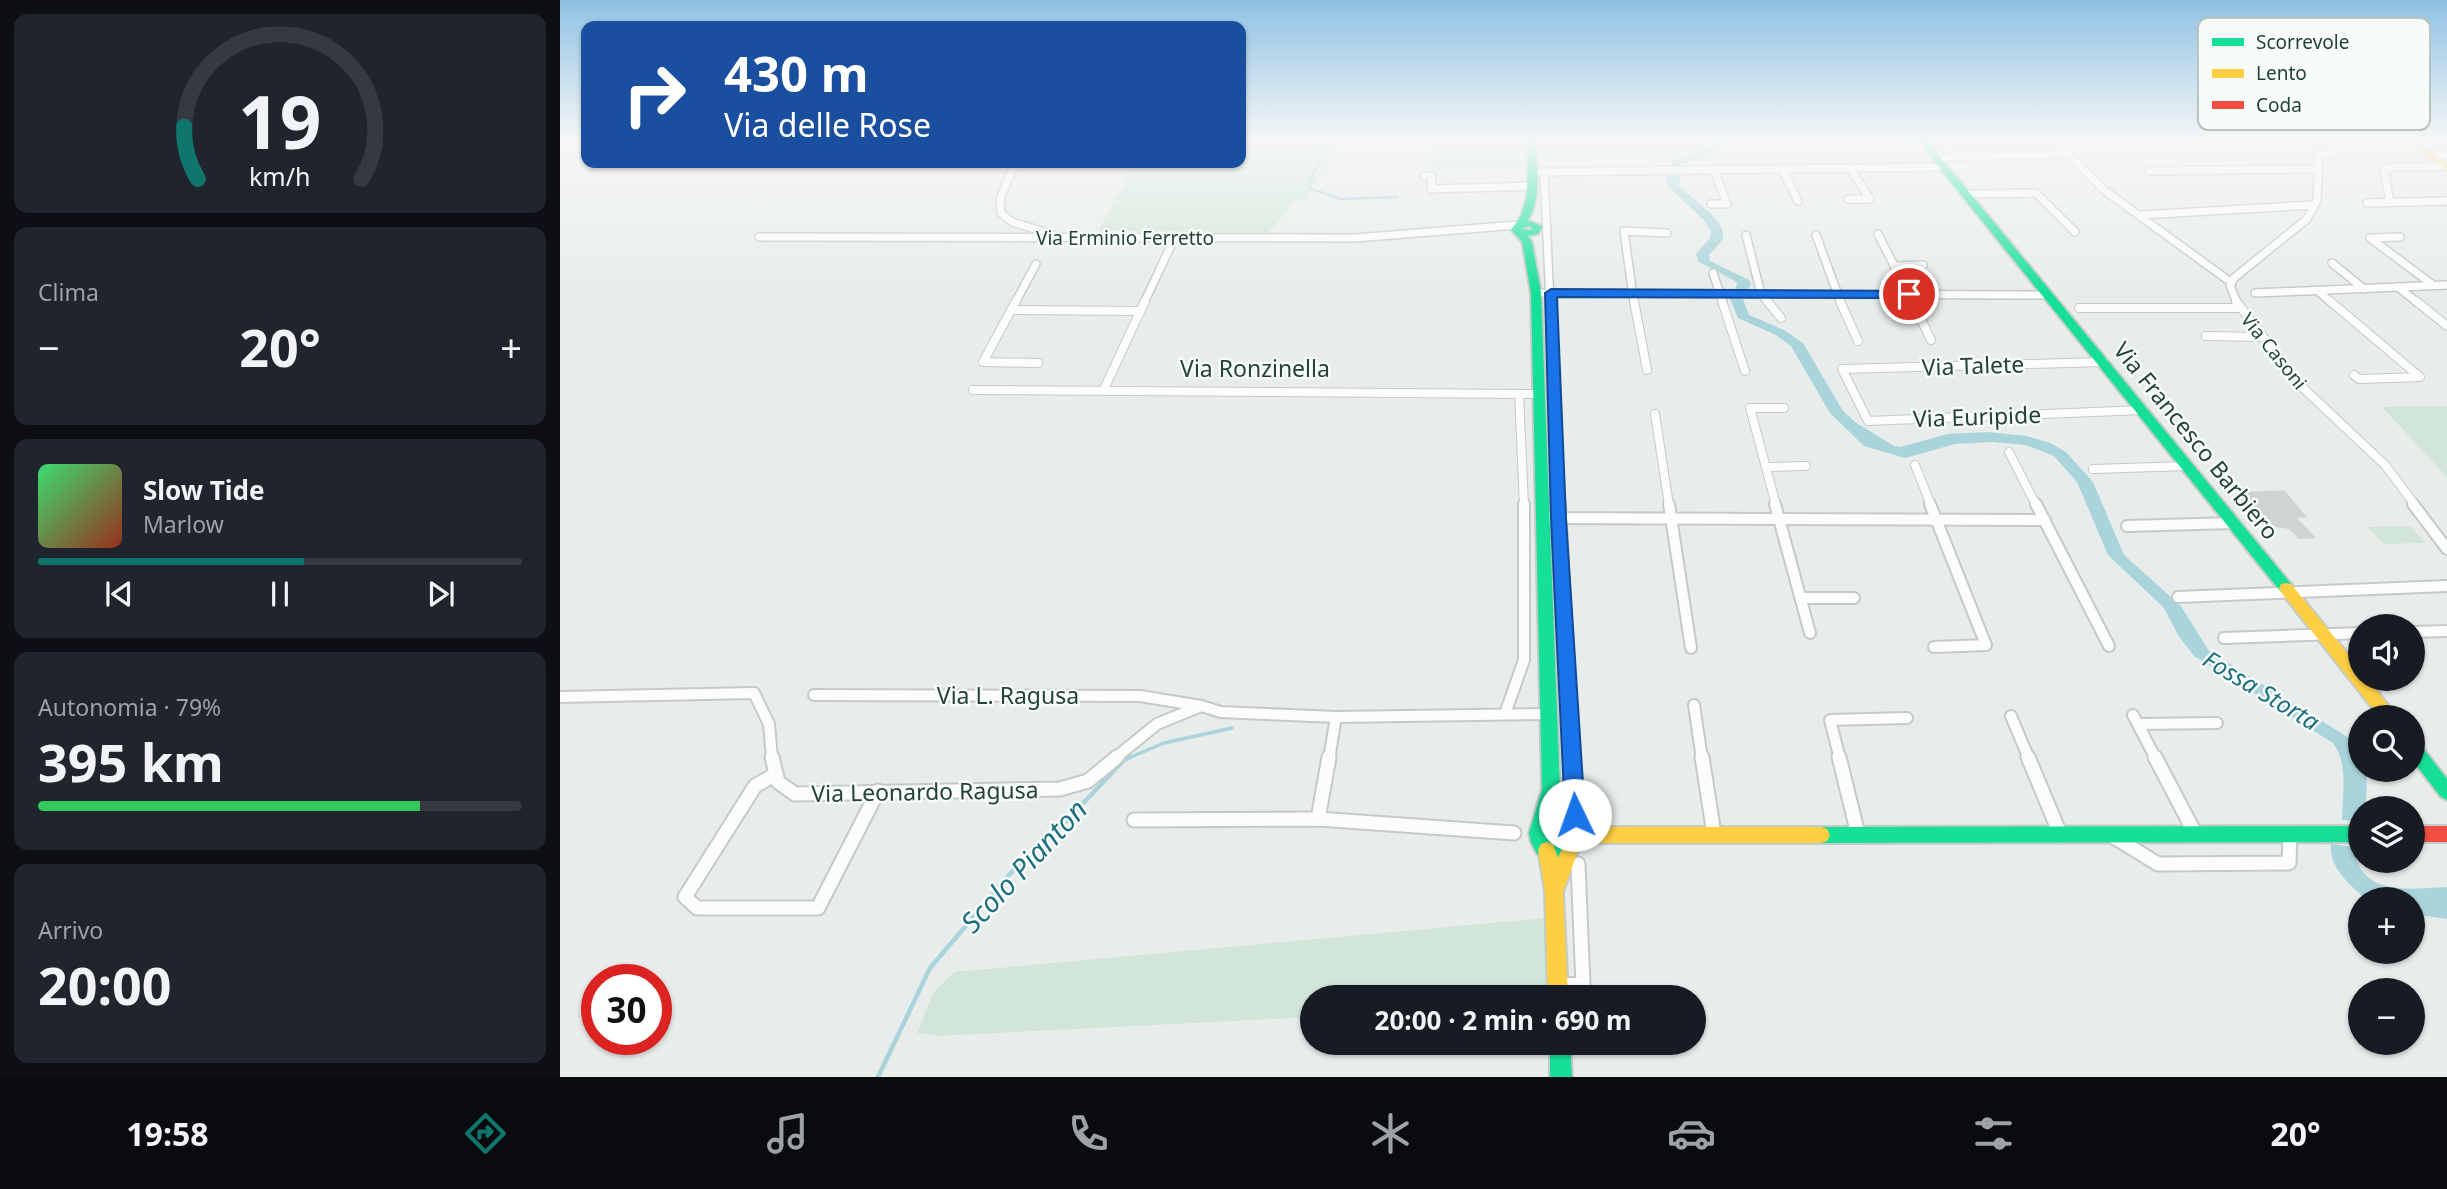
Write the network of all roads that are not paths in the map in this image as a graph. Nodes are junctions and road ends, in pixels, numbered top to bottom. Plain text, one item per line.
1 (1003, 191) edge
2 (1533, 191) edge
3 (1537, 191) edge
4 (1722, 191) edge
5 (1793, 191) edge
6 (1865, 191) edge
7 (1963, 191) edge
8 (2106, 191) edge
9 (2315, 191) edge
10 (2388, 191) edge
11 (1965, 194) junction
12 (1848, 199) dead end
13 (1798, 201) dead end
14 (2447, 201) edge
15 (2390, 202) junction
16 (2367, 203) dead end
17 (1711, 204) dead end
18 (2314, 205) junction
19 (2140, 215) junction
20 (1525, 228) junction
21 (2075, 232) dead end
22 (1667, 233) dead end
23 (1878, 234) dead end
24 (1746, 235) dead end
25 (1816, 235) dead end
26 (1080, 236) junction
27 (759, 237) dead end
28 (2400, 237) dead end
29 (1174, 239) junction
30 (2332, 262) dead end
31 (1036, 264) dead end
32 (1923, 265) dead end
33 (1894, 266) junction
34 (1713, 273) dead end
35 (2232, 283) junction
36 (2447, 285) edge
37 (2433, 286) junction
38 (2398, 287) junction
39 (2364, 289) junction
40 (2318, 290) junction
41 (1544, 293) junction
42 (1632, 293) junction
43 (2255, 293) dead end
44 (1719, 294) junction
45 (1761, 294) junction
46 (1837, 294) junction
47 (1909, 294) junction
48 (2046, 295) junction
49 (2078, 308) dead end
50 (2239, 308) junction
51 (1010, 310) junction
52 (1141, 311) junction
53 (1781, 318) dead end
54 (2447, 326) edge
55 (2206, 337) dead end
56 (2262, 337) junction
57 (1931, 340) dead end
58 (1858, 341) dead end
59 (2104, 362) junction
60 (1038, 363) dead end
61 (1842, 369) joint
62 (1647, 370) dead end
63 (1745, 371) dead end
64 (2354, 375) dead end
65 (1105, 387) dead end
66 (973, 390) dead end
67 (1519, 394) junction
68 (1538, 394) junction
69 (1784, 408) dead end
70 (2143, 410) junction
71 (1655, 414) dead end
72 (2009, 452) dead end
73 (1915, 465) dead end
74 (1806, 466) dead end
75 (2188, 466) junction
76 (1767, 467) junction
77 (2093, 469) dead end
78 (1541, 518) junction
79 (1559, 518) junction
80 (1936, 520) junction
81 (2045, 520) junction
82 (1671, 521) junction
83 (1779, 521) junction
84 (2233, 523) junction
85 (2127, 526) dead end
86 (2447, 549) edge
87 (2447, 586) edge
88 (2290, 594) junction
89 (2178, 597) dead end
90 (1801, 598) junction
91 (1854, 598) dead end
92 (2447, 631) edge
93 (2425, 632) edge
94 (1810, 633) dead end
95 (2348, 633) edge
96 (2322, 634) junction
97 (2224, 638) dead end
98 (2109, 646) dead end
99 (1934, 647) dead end
100 (1691, 648) dead end
101 (814, 695) dead end
102 (560, 697) edge
103 (1694, 705) dead end
104 (2379, 705) edge
105 (1201, 706) junction
106 (1505, 714) junction
107 (1548, 714) junction
108 (2011, 716) dead end
109 (1336, 717) junction
110 (1907, 718) dead end
111 (2217, 723) dead end
112 (2425, 764) edge
113 (774, 775) junction
114 (1551, 790) junction
115 (878, 791) junction
116 (2447, 792) edge
117 (1318, 818) junction
118 (1134, 820) dead end
119 (1572, 821) junction
120 (1543, 822) junction
121 (1514, 833) dead end
122 (1714, 834) junction
123 (1858, 834) junction
124 (2348, 834) edge
125 (2425, 834) edge
126 (2447, 834) edge
127 (1595, 835) junction
128 (2112, 835) junction
129 (2290, 835) junction
130 (2061, 836) junction
131 (2196, 836) junction
132 (1572, 847) junction
133 (1547, 850) junction
134 (1578, 864) dead end
135 (1554, 891) junction
136 (1558, 985) edge
137 (1583, 985) edge
138 (1560, 1055) edge
139 (1561, 1077) edge

1 - 26 street
2 - 20 street
3 - 41 street
4 - 17 street
5 - 13 street
6 - 12 street
7 - 11 street, Via Francesco Barbiero
8 - 19 street
9 - 18 street
10 - 15 street
11 - 21 street
11 - 48 street, Via Francesco Barbiero
14 - 15 street
15 - 16 street
18 - 19 street
18 - 35 street, Via Casoni
19 - 35 street
20 - 29 street, Via Erminio Ferretto
20 - 41 street
22 - 42 street
23 - 33 street
24 - 45 street
25 - 46 street
26 - 27 street, Via Erminio Ferretto
26 - 29 street, Via Erminio Ferretto
28 - 37 street
29 - 52 street
30 - 39 street
31 - 51 street
32 - 33 street
33 - 47 street
34 - 44 street
35 - 50 street, Via Casoni
36 - 37 street
37 - 38 street
38 - 39 street
38 - 54 street
39 - 40 street
40 - 43 street
40 - 64 street
41 - 42 street
41 - 68 street
41 - 79 street
42 - 44 street
42 - 62 street
44 - 45 street
44 - 63 street
45 - 46 street
45 - 53 street
46 - 47 street
46 - 58 street
47 - 48 street
47 - 57 street
48 - 59 street, Via Francesco Barbiero
49 - 50 street
50 - 56 street, Via Casoni
51 - 52 street
51 - 60 street
52 - 65 street
55 - 56 street
56 - 86 street, Via Casoni
59 - 61 street, Via Talete
59 - 70 street, Via Francesco Barbiero
61 - 70 street, Via Euripide
66 - 67 street, Via Ronzinella
67 - 68 street, Via Ronzinella
67 - 106 street
68 - 78 street
69 - 76 street
70 - 75 street, Via Francesco Barbiero
71 - 82 street
72 - 81 street
73 - 80 street
74 - 76 street
75 - 77 street
75 - 84 street, Via Francesco Barbiero
76 - 83 street
78 - 79 street
78 - 107 street
79 - 82 street
79 - 119 street
80 - 81 street
80 - 83 street
80 - 99 street
81 - 98 street
82 - 83 street
82 - 100 street
83 - 90 street
84 - 85 street
84 - 88 street, Via Francesco Barbiero
87 - 88 street
88 - 89 street
88 - 96 street, Via Francesco Barbiero
90 - 91 street
90 - 94 street
92 - 93 street
95 - 96 street
96 - 97 street
96 - 104 street, Via Francesco Barbiero
101 - 105 street, Via L. Ragusa
102 - 113 street
103 - 122 street
105 - 109 street
105 - 115 street, Via Leonardo Ragusa
106 - 107 street
106 - 109 street
107 - 114 street
108 - 130 street
109 - 117 street
110 - 123 street
111 - 131 street
112 - 116 street
113 - 115 street, Via Leonardo Ragusa
113 - 115 street
114 - 119 street
114 - 120 street
117 - 118 street
117 - 121 street
119 - 120 street
119 - 127 street
119 - 132 street
120 - 133 street
122 - 123 street
122 - 127 street
123 - 130 street
124 - 129 street
125 - 126 street
127 - 132 street
128 - 129 street
128 - 130 street
128 - 131 street
129 - 131 street
132 - 133 street
132 - 135 street
133 - 135 street
134 - 137 street
135 - 136 street
138 - 139 street

